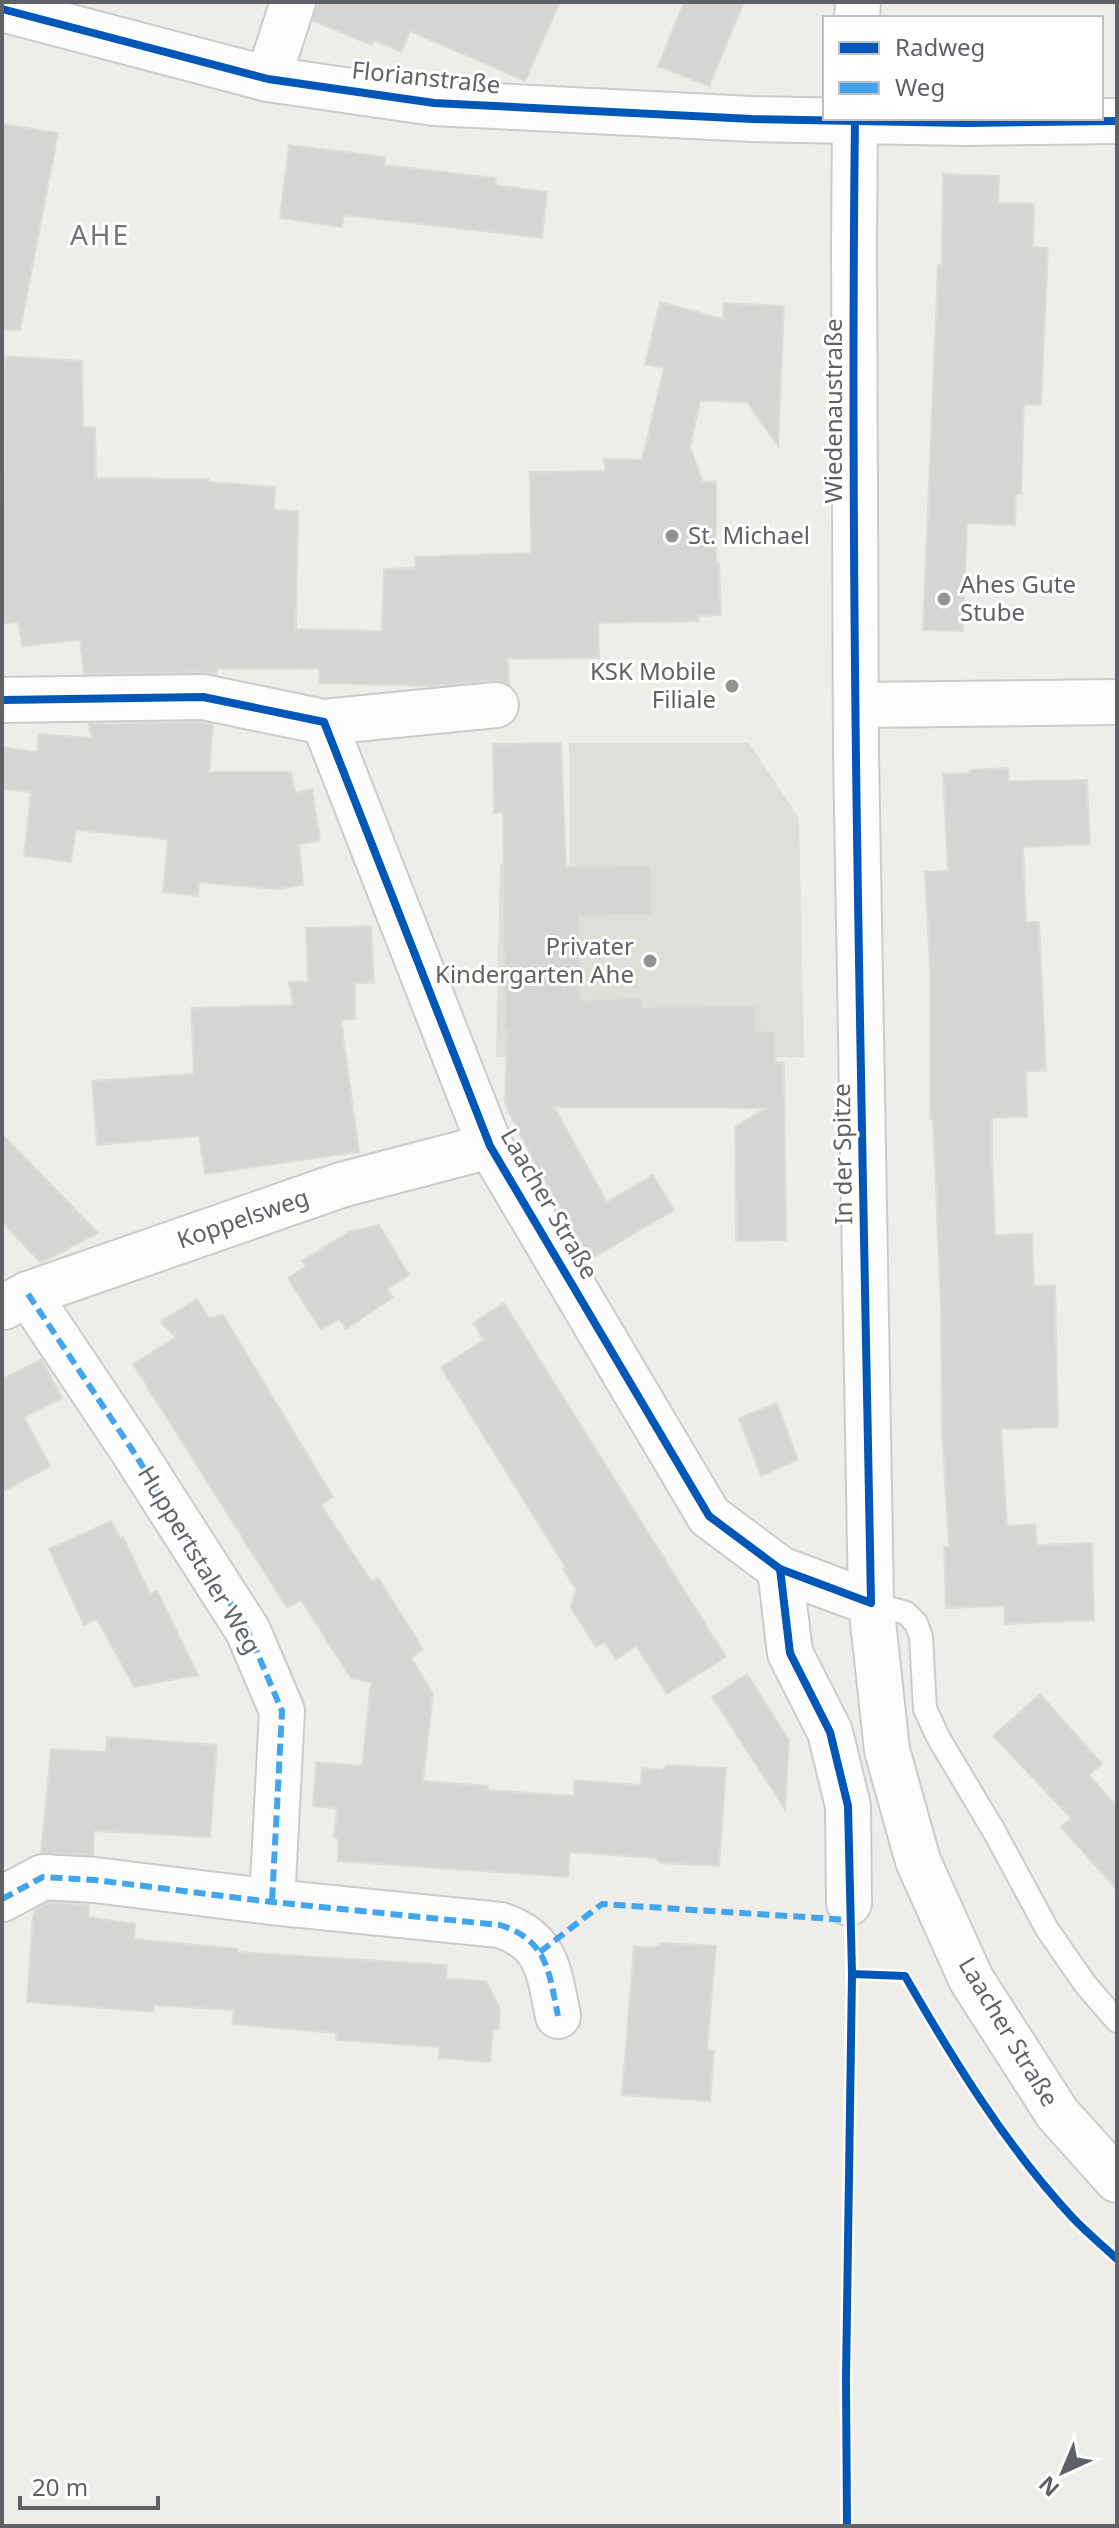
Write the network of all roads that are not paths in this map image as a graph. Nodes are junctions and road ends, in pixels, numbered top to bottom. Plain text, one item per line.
1 (293, 2) edge
2 (2, 9) edge
3 (268, 79) junction
4 (823, 119) edge
5 (855, 120) edge
6 (883, 120) edge
7 (1117, 121) edge
8 (2, 700) edge
9 (1117, 702) edge
10 (496, 705) dead end
11 (856, 705) junction
12 (324, 722) junction
13 (490, 1146) junction
14 (15, 1301) edge
15 (780, 1569) junction
16 (871, 1603) junction
17 (2, 1899) edge
18 (272, 1902) junction
19 (849, 1903) dead end
20 (558, 2016) dead end
21 (1117, 2021) edge
22 (1117, 2180) edge

1 - 3 street
2 - 3 street, Florianstraße
3 - 4 street, Florianstraße
5 - 11 street, Wiedenaustraße
6 - 7 street, Florianstraße
8 - 12 street
9 - 11 street
10 - 12 street
11 - 16 street, In der Spitze
12 - 13 street, Laacher Straße
13 - 14 street, Koppelsweg
13 - 15 street, Laacher Straße
14 - 18 street, Huppertstaler Weg
15 - 16 street, Laacher Straße
15 - 19 street
16 - 21 lane
16 - 22 street, Laacher Straße
17 - 18 street
18 - 20 street

